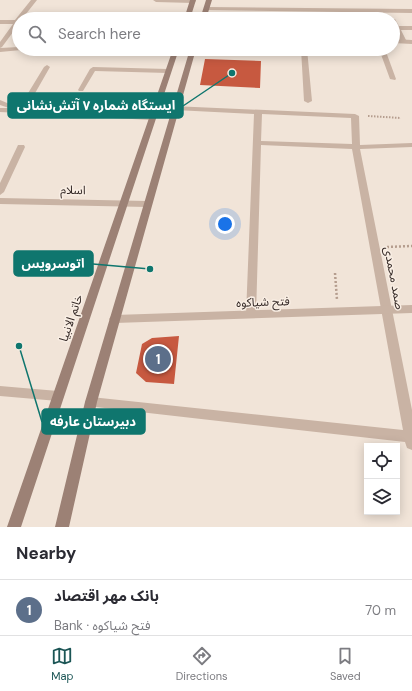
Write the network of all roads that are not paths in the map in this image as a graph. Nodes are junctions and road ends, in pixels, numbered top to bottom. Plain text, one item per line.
1 (34, 0) edge
2 (156, 0) edge
3 (209, 0) edge
4 (193, 1) edge
5 (207, 9) junction
6 (389, 11) joint
7 (412, 11) edge
8 (25, 12) edge
9 (189, 12) edge
10 (206, 12) edge
11 (12, 21) edge
12 (0, 22) edge
13 (400, 24) edge
14 (412, 28) edge
15 (12, 29) edge
16 (400, 34) edge
17 (400, 42) edge
18 (404, 42) junction
19 (412, 42) edge
20 (0, 46) edge
21 (12, 49) edge
22 (0, 50) edge
23 (173, 56) edge
24 (191, 56) edge
25 (305, 56) edge
26 (385, 56) edge
27 (47, 67) dead end
28 (168, 71) junction
29 (393, 79) dead end
30 (81, 90) dead end
31 (308, 101) dead end
32 (0, 102) edge
33 (174, 108) junction
34 (0, 110) edge
35 (22, 111) junction
36 (258, 112) junction
37 (151, 118) junction
38 (257, 143) junction
39 (412, 145) edge
40 (21, 147) dead end
41 (356, 147) junction
42 (0, 192) edge
43 (0, 201) edge
44 (123, 203) junction
45 (147, 204) junction
46 (412, 309) edge
47 (386, 310) junction
48 (251, 316) junction
49 (115, 319) junction
50 (0, 391) edge
51 (58, 396) junction
52 (91, 402) junction
53 (412, 439) edge
54 (14, 527) edge
55 (62, 527) edge

1 - 8 street
2 - 4 street
3 - 5 main road
4 - 9 main road
5 - 6 street
5 - 10 main road
6 - 7 street
11 - 12 street
13 - 14 street
15 - 20 street
16 - 18 street
17 - 18 street
18 - 19 street
21 - 22 street
23 - 28 main road, خاتم الانبیا
24 - 33 main road
25 - 31 street
26 - 29 street
27 - 35 street
28 - 30 street
28 - 37 main road, خاتم الانبیا
32 - 35 street
33 - 36 street
33 - 45 main road
34 - 35 street
35 - 37 street
36 - 38 street
36 - 41 street, صمد محمدی
37 - 44 main road, خاتم الانبیا
38 - 41 street
38 - 48 street
39 - 41 street
40 - 42 street
41 - 47 street, صمد محمدی
43 - 44 street, اسلام
44 - 45 street, اسلام
44 - 51 main road, خاتم الانبیا
45 - 49 main road
46 - 47 street, فتح شیاکوه
47 - 48 street, فتح شیاکوه
47 - 53 street, صمد محمدی
48 - 49 street, فتح شیاکوه
49 - 52 main road
50 - 51 street
51 - 54 main road, خاتم الانبیا
52 - 53 street
52 - 55 main road

